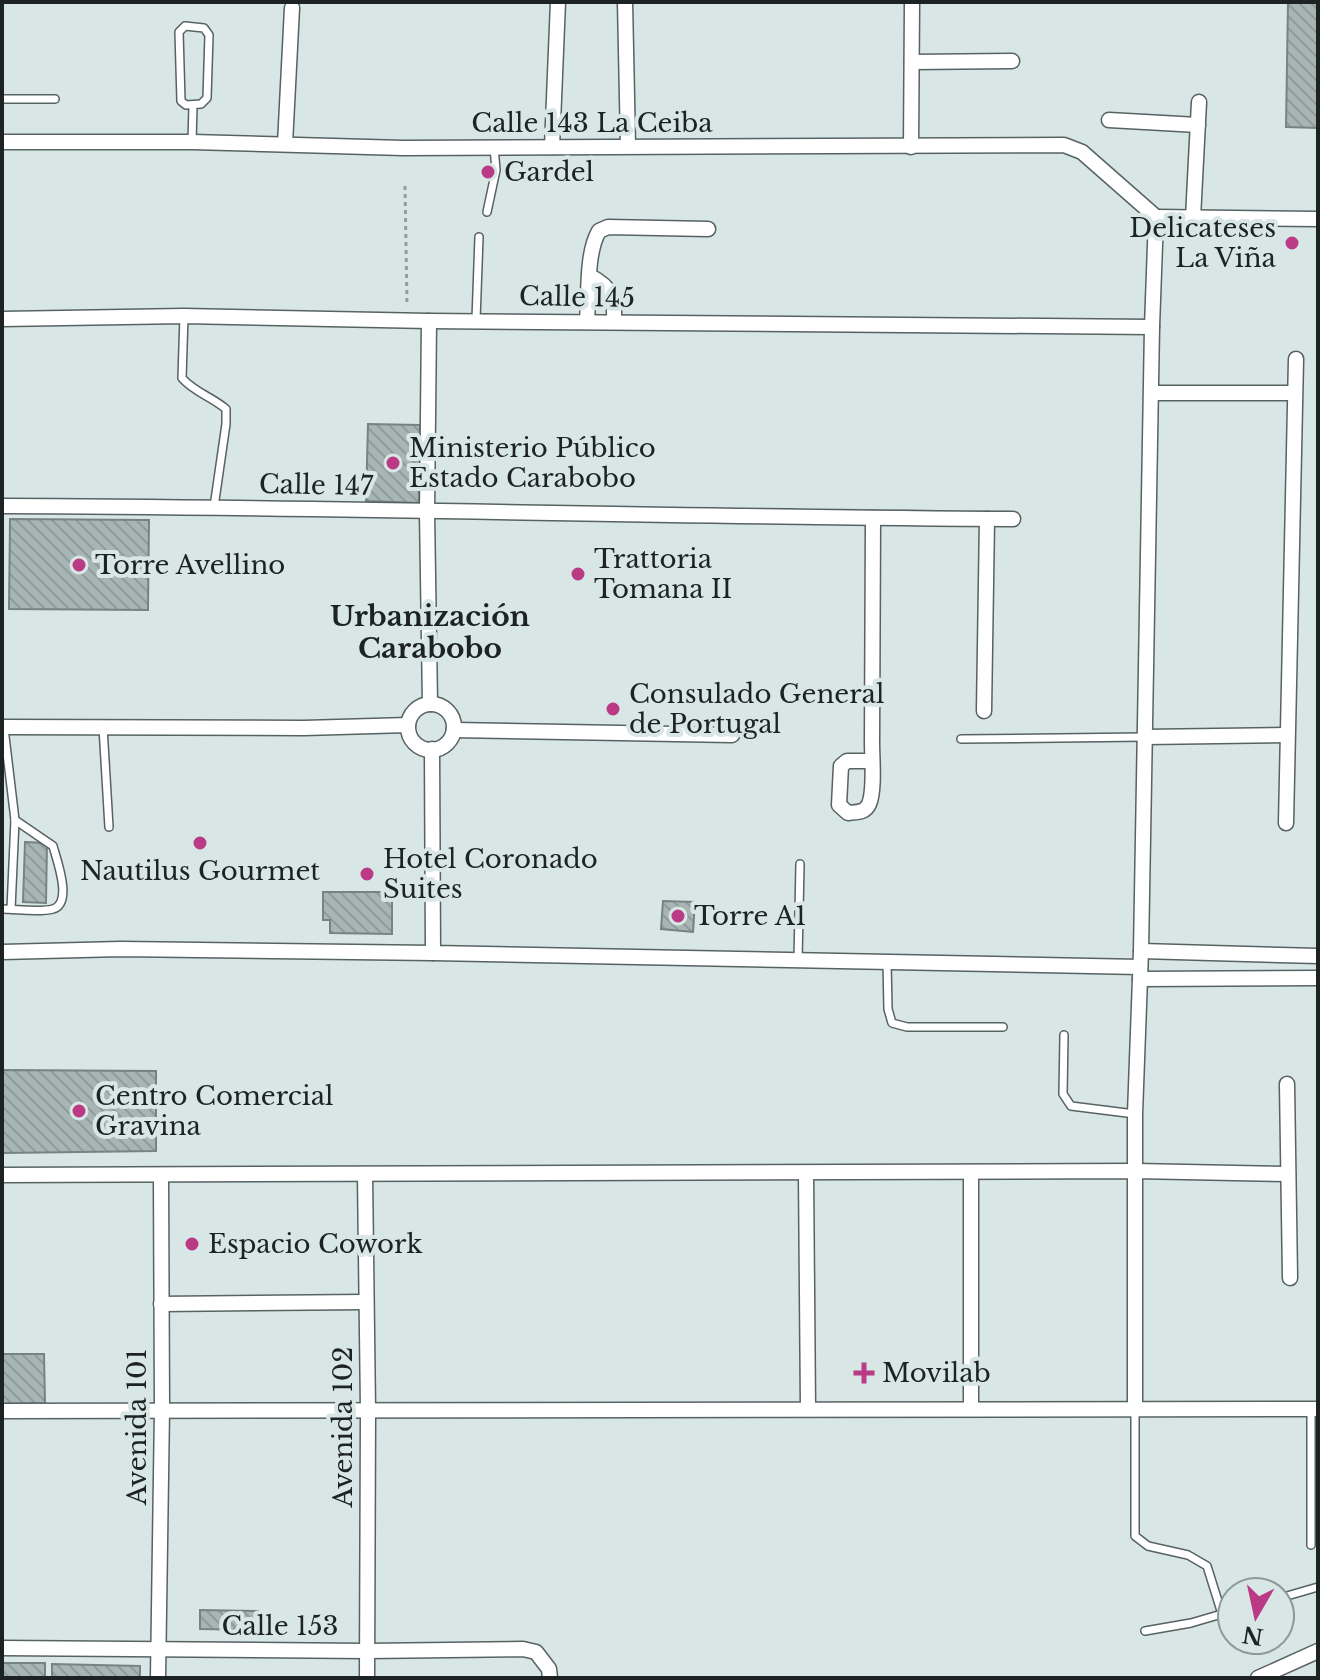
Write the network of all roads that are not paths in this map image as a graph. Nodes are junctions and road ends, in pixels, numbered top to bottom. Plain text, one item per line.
1 (558, 2) edge
2 (625, 2) edge
3 (912, 3) edge
4 (292, 8) dead end
5 (1012, 61) dead end
6 (912, 62) junction
7 (2, 99) edge
8 (55, 99) dead end
9 (1199, 102) dead end
10 (193, 105) junction
11 (1109, 120) dead end
12 (1198, 125) junction
13 (2, 142) edge
14 (192, 142) junction
15 (285, 144) junction
16 (628, 146) junction
17 (494, 147) junction
18 (552, 147) junction
19 (911, 147) junction
20 (487, 212) dead end
21 (1156, 217) junction
22 (1193, 218) junction
23 (1318, 219) edge
24 (708, 229) dead end
25 (479, 237) dead end
26 (590, 276) junction
27 (184, 316) junction
28 (2, 319) edge
29 (476, 320) junction
30 (429, 321) junction
31 (587, 321) junction
32 (614, 321) junction
33 (1152, 327) junction
34 (1296, 359) dead end
35 (1152, 393) junction
36 (1294, 393) junction
37 (2, 506) edge
38 (214, 507) junction
39 (427, 512) junction
40 (873, 518) junction
41 (987, 519) junction
42 (1013, 519) dead end
43 (430, 704) junction
44 (984, 711) dead end
45 (408, 725) junction
46 (3, 727) edge
47 (103, 727) junction
48 (454, 730) junction
49 (732, 735) dead end
50 (1287, 735) junction
51 (1145, 737) junction
52 (961, 739) dead end
53 (432, 749) junction
54 (871, 761) dead end
55 (15, 820) junction
56 (1286, 823) dead end
57 (109, 827) dead end
58 (800, 864) dead end
59 (6, 909) edge
60 (1141, 951) junction
61 (2, 952) edge
62 (433, 953) junction
63 (1318, 956) edge
64 (798, 960) junction
65 (887, 962) junction
66 (1140, 973) junction
67 (1318, 978) edge
68 (1003, 1027) dead end
69 (1064, 1035) dead end
70 (1287, 1084) dead end
71 (1135, 1114) junction
72 (1135, 1171) junction
73 (971, 1172) junction
74 (806, 1173) junction
75 (1288, 1174) junction
76 (2, 1175) edge
77 (365, 1175) junction
78 (161, 1176) junction
79 (1290, 1278) dead end
80 (366, 1302) junction
81 (161, 1304) junction
82 (162, 1409) junction
83 (808, 1409) junction
84 (971, 1409) junction
85 (1135, 1409) junction
86 (1315, 1409) edge
87 (368, 1410) junction
88 (2, 1411) edge
89 (1311, 1545) dead end
90 (1318, 1587) edge
91 (1296, 1593) edge
92 (1216, 1595) edge
93 (1216, 1616) edge
94 (1145, 1631) dead end
95 (2, 1648) edge
96 (158, 1649) junction
97 (367, 1651) junction
98 (1318, 1651) edge
99 (550, 1674) edge
100 (158, 1678) edge
101 (367, 1678) edge
102 (1258, 1678) edge

1 - 18 street
2 - 16 street
3 - 6 street
4 - 15 street
5 - 6 street
6 - 19 street
7 - 8 lane
9 - 12 street
10 - 10 lane
10 - 14 lane
11 - 12 street
12 - 22 street
13 - 14 street, Calle 143 La Ceiba
14 - 15 street, Calle 143 La Ceiba
15 - 17 street, Calle 143 La Ceiba
16 - 18 street, Calle 143 La Ceiba
16 - 19 street, Calle 143 La Ceiba
17 - 18 street, Calle 143 La Ceiba
17 - 20 lane
19 - 21 street, Calle 143 La Ceiba
21 - 22 street
21 - 33 street
22 - 23 street
24 - 26 street
25 - 29 lane
26 - 31 street
26 - 32 street
27 - 28 street, Calle 145
27 - 30 street, Calle 145
27 - 38 lane
29 - 30 street, Calle 145
29 - 31 street, Calle 145
30 - 39 street
31 - 32 street, Calle 145
32 - 33 street, Calle 145
33 - 35 street
34 - 36 street
35 - 36 street
35 - 51 street
36 - 50 street
37 - 38 street, Calle 147
38 - 39 street, Calle 147
39 - 40 street, Calle 147
39 - 43 street
40 - 41 street, Calle 147
40 - 54 street
41 - 42 street, Calle 147
41 - 44 street
43 - 45 street
43 - 48 street
45 - 47 street
45 - 53 street
46 - 47 street
46 - 55 lane
47 - 57 lane
48 - 49 street
48 - 53 street
50 - 51 street
50 - 56 street
51 - 52 lane
51 - 60 street
53 - 62 street
55 - 59 lane
55 - 59 lane
58 - 64 lane
60 - 63 street
60 - 66 street
61 - 62 street
62 - 64 street
64 - 65 street
65 - 66 street
65 - 68 lane
66 - 67 street
66 - 71 street
69 - 71 lane
70 - 75 street
71 - 72 street
72 - 73 street
72 - 75 street
72 - 85 street
73 - 74 street
73 - 84 street
74 - 77 street
74 - 83 street
75 - 79 street
76 - 78 street
77 - 78 street
77 - 80 street, Avenida 102
78 - 81 street, Avenida 101
80 - 81 street
80 - 87 street, Avenida 102
81 - 82 street, Avenida 101
82 - 87 street
82 - 88 street
82 - 96 street, Avenida 101
83 - 84 street
83 - 87 street
84 - 85 street
85 - 86 street
85 - 92 lane
86 - 89 lane
87 - 97 street, Avenida 102
90 - 91 lane
93 - 94 lane
95 - 96 street, Calle 153
96 - 97 street, Calle 153
96 - 100 street, Avenida 101
97 - 99 street, Calle 153
97 - 101 street, Avenida 102
98 - 102 street

